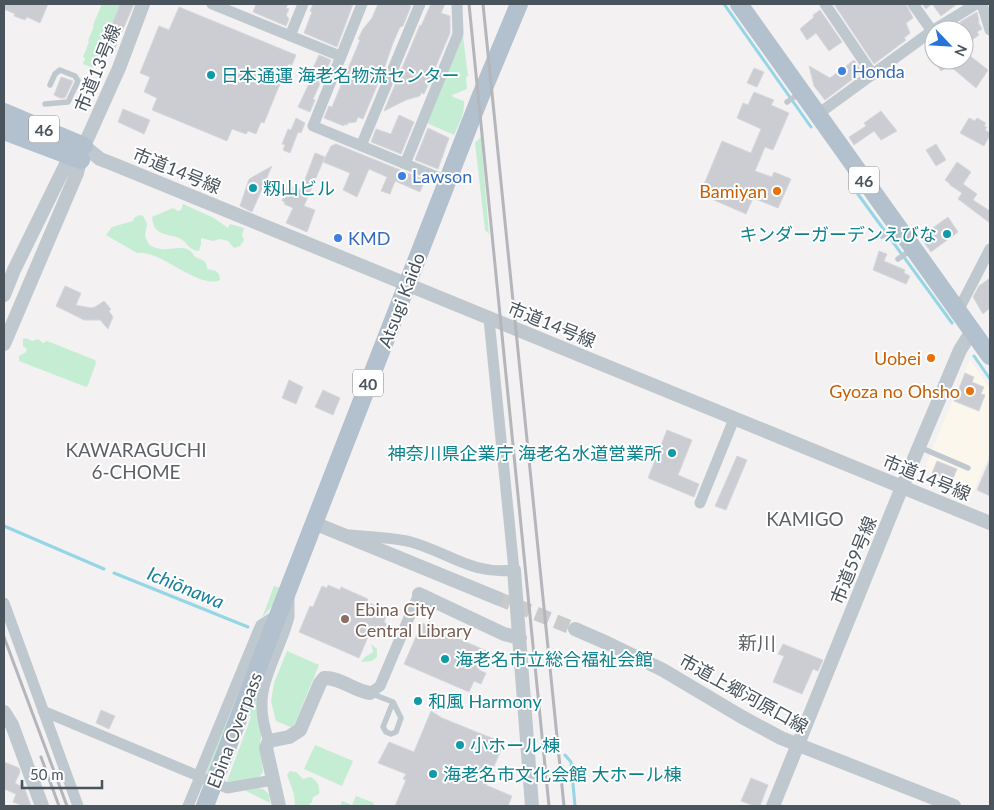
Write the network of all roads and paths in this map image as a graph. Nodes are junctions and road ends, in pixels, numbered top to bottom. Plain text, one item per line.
1 (143, 4) edge
2 (212, 4) edge
3 (303, 4) edge
4 (362, 4) edge
5 (420, 4) edge
6 (457, 4) edge
7 (519, 4) edge
8 (739, 4) edge
9 (825, 4) edge
10 (913, 4) edge
11 (976, 4) edge
12 (982, 4) edge
13 (239, 9) edge
14 (924, 20) edge
15 (950, 20) edge
16 (990, 30) edge
17 (290, 36) junction
18 (924, 37) edge
19 (340, 56) junction
20 (873, 75) junction
21 (50, 85) dead end
22 (798, 94) junction
23 (787, 102) dead end
24 (45, 104) dead end
25 (4, 112) edge
26 (818, 114) junction
27 (4, 131) edge
28 (361, 146) junction
29 (78, 154) junction
30 (405, 164) junction
31 (447, 181) junction
32 (893, 228) junction
33 (882, 236) dead end
34 (989, 255) edge
35 (406, 285) junction
36 (4, 295) edge
37 (958, 311) junction
38 (488, 319) junction
39 (972, 331) junction
40 (4, 344) edge
41 (990, 356) edge
42 (734, 419) junction
43 (919, 447) junction
44 (968, 468) dead end
45 (902, 487) junction
46 (700, 503) dead end
47 (990, 523) edge
48 (314, 524) junction
49 (338, 534) junction
50 (514, 570) junction
51 (289, 588) junction
52 (418, 594) joint
53 (497, 598) tunnel mouth
54 (4, 603) edge
55 (278, 614) junction
56 (575, 629) tunnel mouth
57 (520, 638) junction
58 (263, 654) joint
59 (370, 693) junction
60 (393, 702) junction
61 (43, 711) junction
62 (4, 712) edge
63 (269, 741) junction
64 (798, 745) junction
65 (198, 777) junction
66 (273, 780) junction
67 (42, 806) edge
68 (78, 806) edge
69 (188, 806) edge
70 (205, 806) edge
71 (279, 806) edge
72 (532, 806) edge
73 (773, 806) edge
74 (954, 806) edge

1 - 29 street, 市道13号線
2 - 13 street
3 - 17 street
4 - 19 street
5 - 28 street
6 - 30 street
7 - 31 main road, Atsugi Kaido / 40
8 - 22 main road, 46
9 - 20 street
10 - 14 street
11 - 15 street
12 - 16 street
13 - 17 street
17 - 19 street
18 - 20 street
19 - 28 street
20 - 26 street
21 - 24 lane
22 - 23 lane
22 - 26 main road, 46
25 - 29 main road, 46
26 - 32 main road, 46
27 - 29 main road, 46
28 - 30 street
29 - 35 street, 市道14号線
29 - 36 street, 市道13号線
29 - 40 street, 市道13号線
30 - 31 street
31 - 35 main road, Atsugi Kaido / 40
32 - 33 lane
32 - 37 main road, 46
34 - 37 street
35 - 38 street, 市道14号線
35 - 48 main road, Atsugi Kaido / 40
37 - 39 main road, 46
38 - 42 street, 市道14号線
38 - 50 street
39 - 41 main road, 46
39 - 43 street, 市道59号線
42 - 45 street, 市道14号線
42 - 46 street
43 - 44 lane
43 - 45 street, 市道59号線
45 - 47 street, 市道14号線
45 - 64 street, 市道59号線
48 - 49 street
48 - 51 main road, Atsugi Kaido / 40
49 - 50 street
49 - 53 street
50 - 57 street
51 - 55 main road, Atsugi Kaido / 40
51 - 63 street
52 - 57 street
52 - 59 street
54 - 61 street
55 - 58 main road, Atsugi Kaido / 40
55 - 65 street
56 - 64 street, 市道上郷河原口線
57 - 72 street
58 - 70 main road, Ebina Overpass / 40, bridge
59 - 60 lane
59 - 63 street
60 - 60 lane
61 - 65 street
61 - 68 street
62 - 67 street
63 - 66 street
64 - 73 street, 市道59号線
64 - 74 street, 市道上郷河原口線
65 - 66 street
65 - 69 street
66 - 71 street

